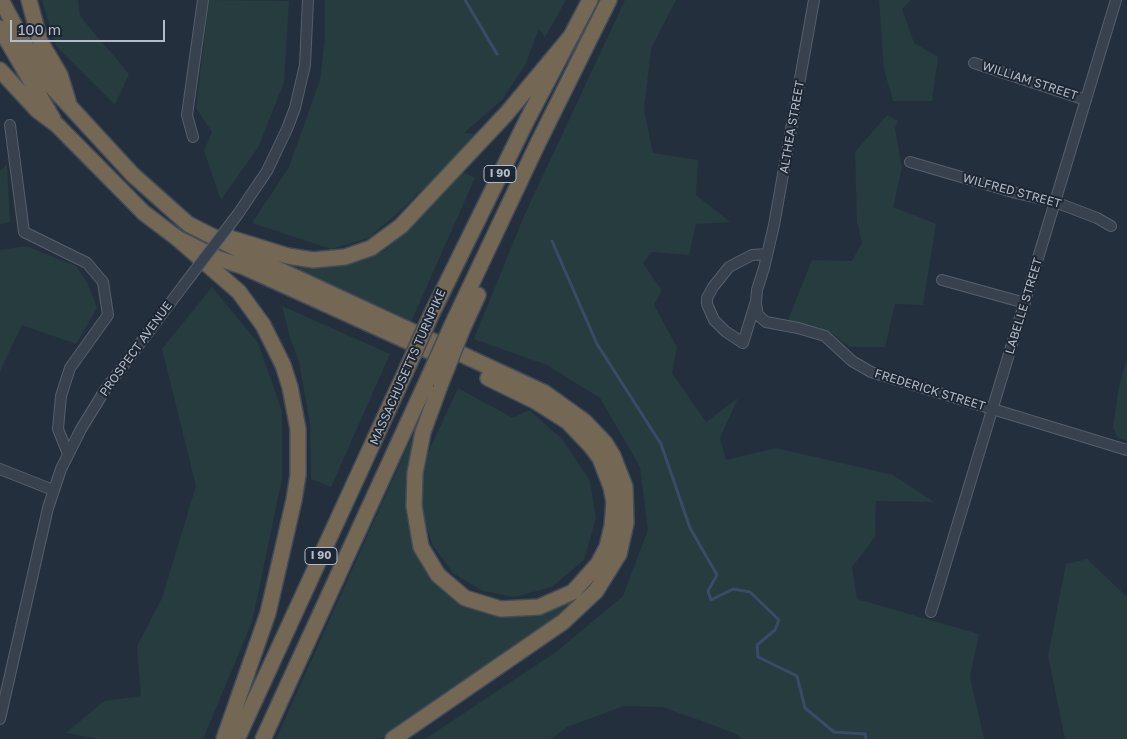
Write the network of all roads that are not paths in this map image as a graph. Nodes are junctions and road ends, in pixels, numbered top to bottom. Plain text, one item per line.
1 (1, 0) edge
2 (29, 0) edge
3 (203, 0) edge
4 (308, 0) edge
5 (590, 0) edge
6 (609, 0) edge
7 (814, 0) edge
8 (1116, 0) edge
9 (0, 28) edge
10 (572, 35) junction
11 (974, 63) dead end
12 (0, 70) edge
13 (1086, 100) junction
14 (70, 107) junction
15 (10, 125) dead end
16 (57, 125) junction
17 (193, 137) dead end
18 (910, 162) dead end
19 (1055, 202) junction
20 (188, 224) junction
21 (1111, 226) dead end
22 (177, 238) junction
23 (767, 254) junction
24 (942, 280) dead end
25 (756, 301) junction
26 (1025, 303) junction
27 (433, 383) junction
28 (992, 410) junction
29 (1127, 450) edge
30 (68, 454) junction
31 (0, 469) edge
32 (53, 490) junction
33 (931, 612) dead end
34 (0, 719) edge
35 (224, 739) edge
36 (237, 739) edge
37 (263, 739) edge
38 (393, 739) edge

1 - 14 highway
2 - 14 highway
3 - 17 street
4 - 30 street, PROSPECT AVENUE, bridge
5 - 10 highway, MASSACHUSETTS TURNPIKE / I 90
6 - 27 highway, MASSACHUSETTS TURNPIKE / I 90, bridge
7 - 23 street, ALTHEA STREET
8 - 13 street, LABELLE STREET
9 - 16 highway
10 - 20 highway
10 - 36 highway, MASSACHUSETTS TURNPIKE / I 90, bridge
11 - 13 street, WILLIAM STREET
12 - 16 highway
13 - 19 street, LABELLE STREET
14 - 20 highway
15 - 30 street
16 - 22 highway
18 - 19 street, WILFRED STREET
19 - 21 street, WILFRED STREET
19 - 26 street, LABELLE STREET
20 - 38 highway
22 - 27 highway
22 - 35 highway
23 - 25 street, ALTHEA STREET
23 - 25 street, ALTHEA STREET
24 - 26 street
25 - 28 street, FREDERICK STREET
26 - 28 street, LABELLE STREET
27 - 37 highway, MASSACHUSETTS TURNPIKE / I 90
28 - 29 street, FREDERICK STREET
28 - 33 street, LABELLE STREET
30 - 32 street, PROSPECT AVENUE
31 - 32 street
32 - 34 street, PROSPECT AVENUE

